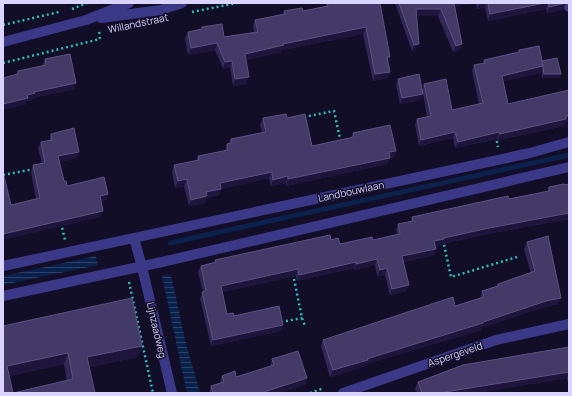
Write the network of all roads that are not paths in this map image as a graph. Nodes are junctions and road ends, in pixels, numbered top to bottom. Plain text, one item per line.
1 (129, 3) edge
2 (182, 3) edge
3 (568, 3) edge
4 (569, 8) edge
5 (86, 20) junction
6 (3, 42) edge
7 (569, 142) edge
8 (569, 168) edge
9 (134, 238) junction
10 (3, 266) edge
11 (142, 267) junction
12 (3, 296) edge
13 (569, 324) edge
14 (172, 393) edge
15 (344, 393) edge

1 - 5 street, Willandstraat
2 - 5 street, Willandstraat
3 - 4 street
5 - 6 street, Willandstraat
7 - 9 street, Landbouwlaan
8 - 11 street
9 - 10 street, Landbouwlaan
9 - 11 street
11 - 12 street
11 - 14 street, Lijnzaadweg
13 - 15 street, Aspergeveld

